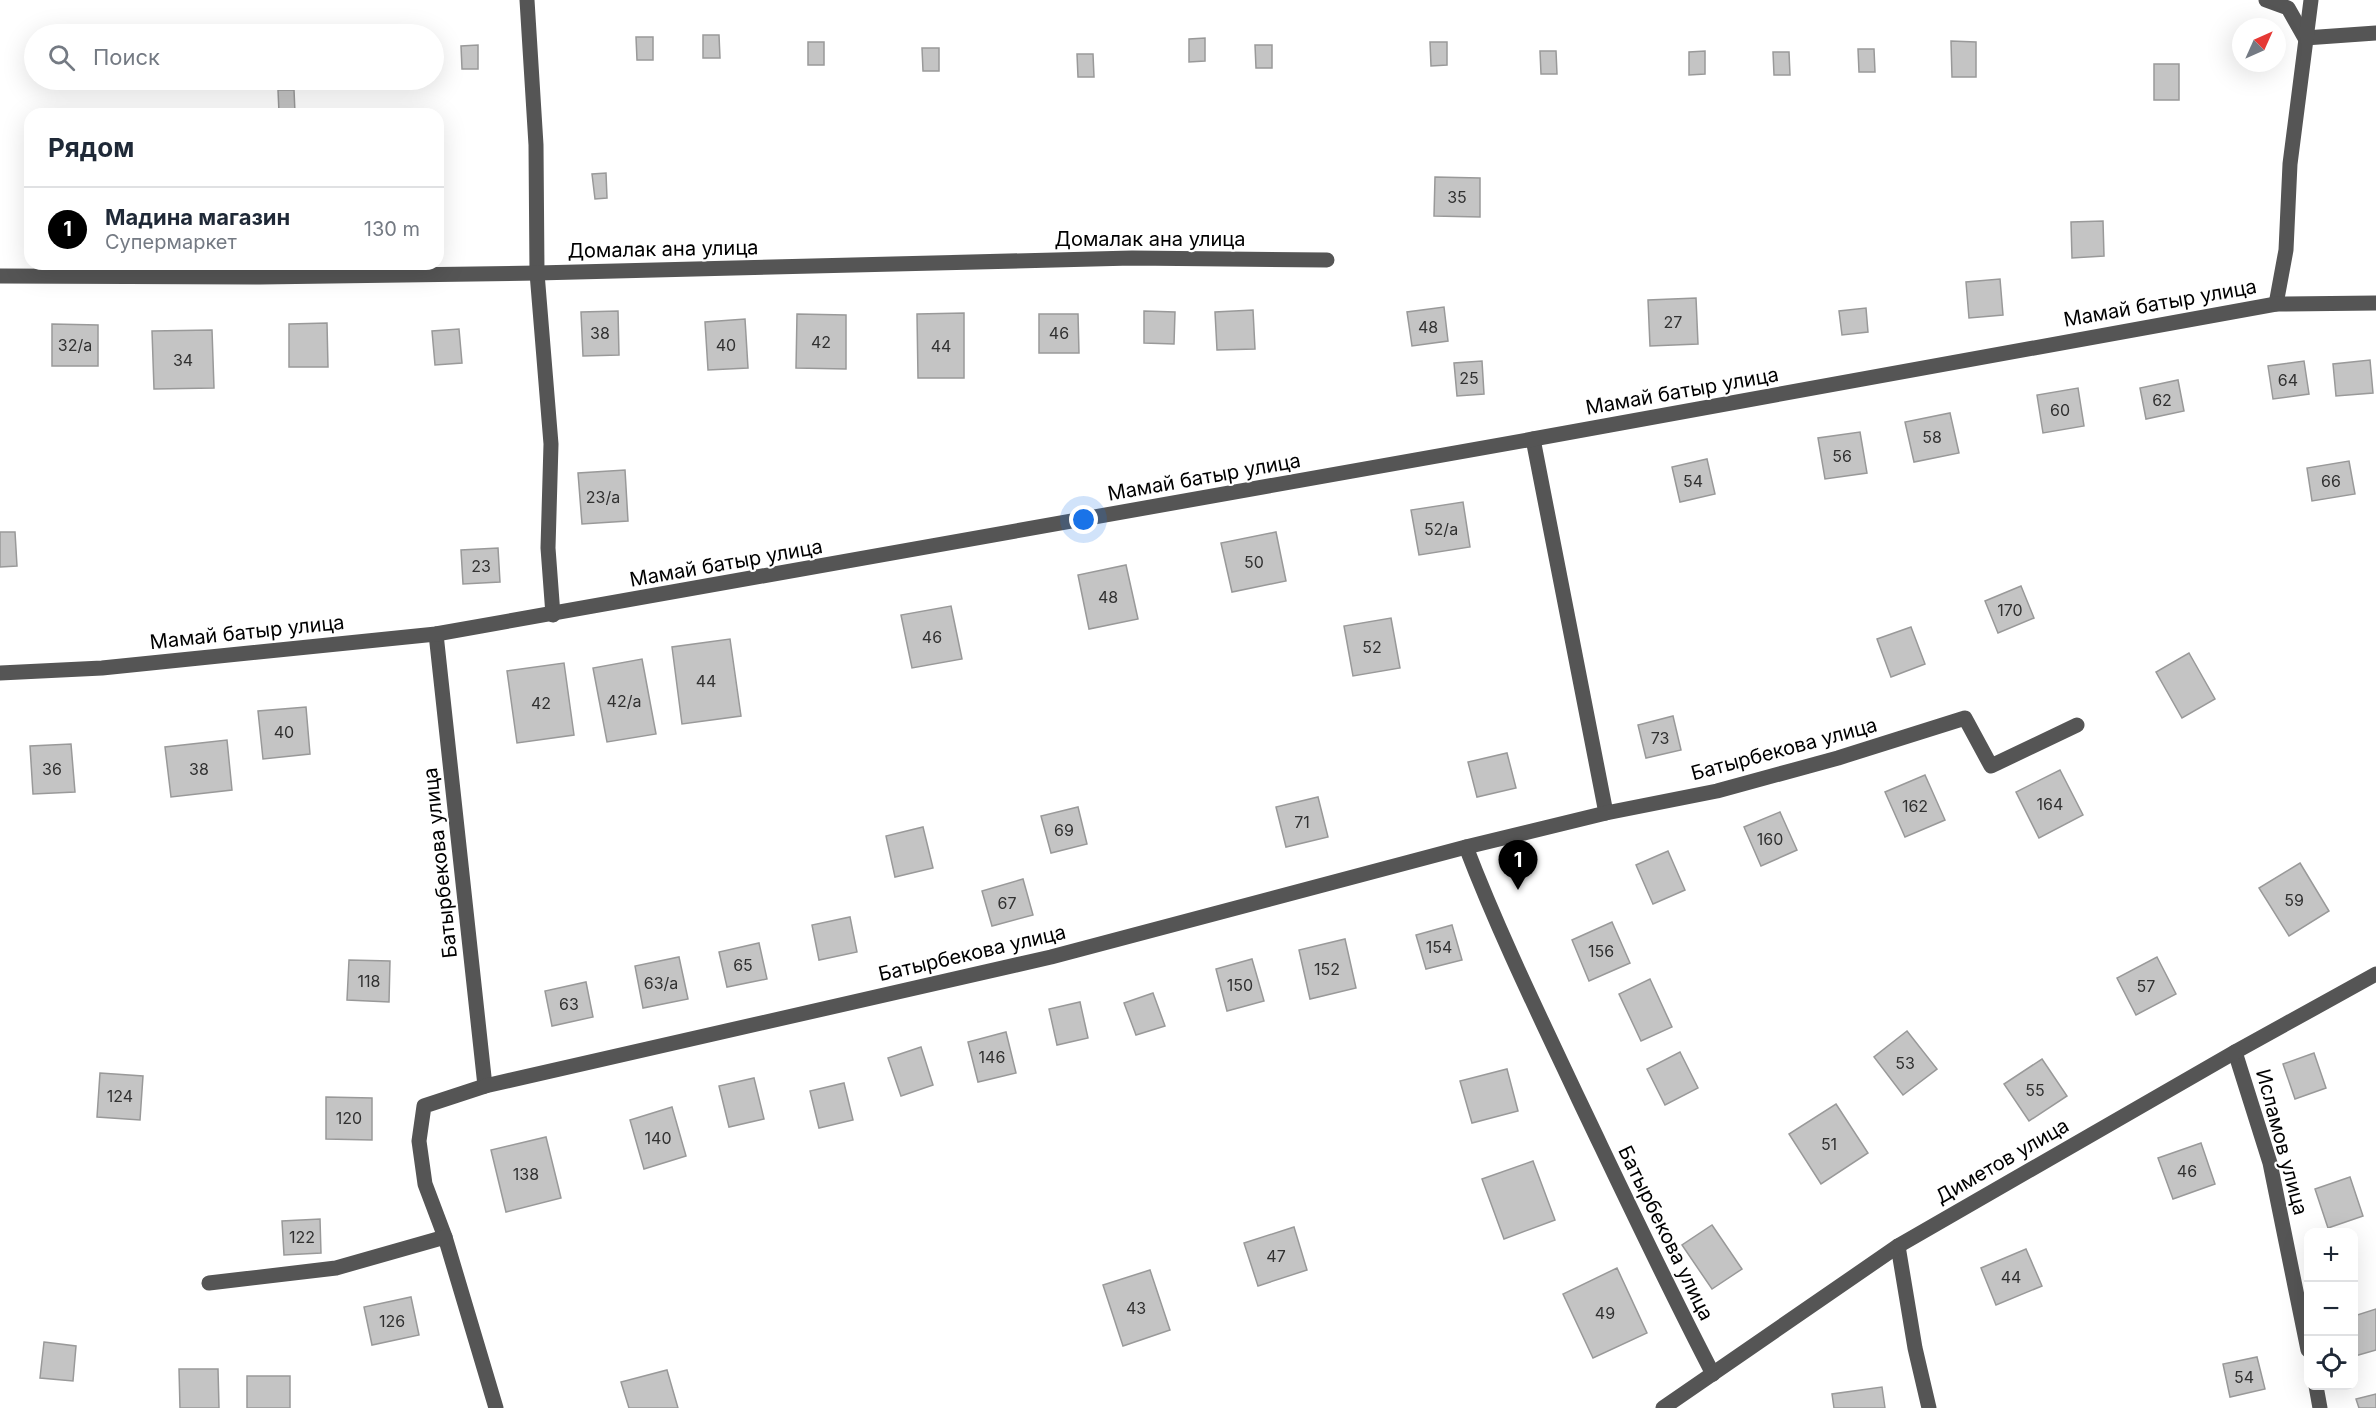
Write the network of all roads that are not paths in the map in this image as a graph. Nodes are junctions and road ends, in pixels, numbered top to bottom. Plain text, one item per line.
1 (527, 0) edge
2 (2266, 0) edge
3 (2311, 0) edge
4 (2376, 33) edge
5 (2306, 38) junction
6 (1328, 260) dead end
7 (537, 273) junction
8 (0, 276) edge
9 (2376, 303) edge
10 (2276, 304) junction
11 (1533, 439) junction
12 (553, 615) junction
13 (436, 634) junction
14 (0, 673) edge
15 (2077, 724) dead end
16 (1606, 813) junction
17 (1466, 847) junction
18 (2376, 974) edge
19 (2235, 1052) junction
20 (485, 1086) junction
21 (445, 1237) junction
22 (1898, 1246) junction
23 (209, 1283) dead end
24 (2305, 1336) edge
25 (1713, 1374) junction
26 (2317, 1390) edge
27 (496, 1408) edge
28 (1663, 1408) edge
29 (1929, 1408) edge
30 (2320, 1408) edge

1 - 7 street
2 - 5 street
3 - 5 street
4 - 5 street
5 - 10 street
6 - 7 street, Домалак ана улица
7 - 8 street, Домалак ана улица
7 - 12 street
9 - 10 street, Мамай батыр улица
10 - 11 street, Мамай батыр улица
11 - 12 street, Мамай батыр улица
11 - 16 street
12 - 13 street, Мамай батыр улица
13 - 14 street, Мамай батыр улица
13 - 20 street, Батырбекова улица
15 - 16 street, Батырбекова улица
16 - 17 street, Батырбекова улица
17 - 20 street, Батырбекова улица
17 - 25 street, Батырбекова улица
18 - 19 street, Диметов улица
19 - 22 street, Диметов улица
19 - 24 street, Исламов улица
20 - 21 street, Батырбекова улица
21 - 23 street
21 - 27 street, Батырбекова улица
22 - 25 street, Диметов улица
22 - 29 street
25 - 28 street, Диметов улица
26 - 30 street

